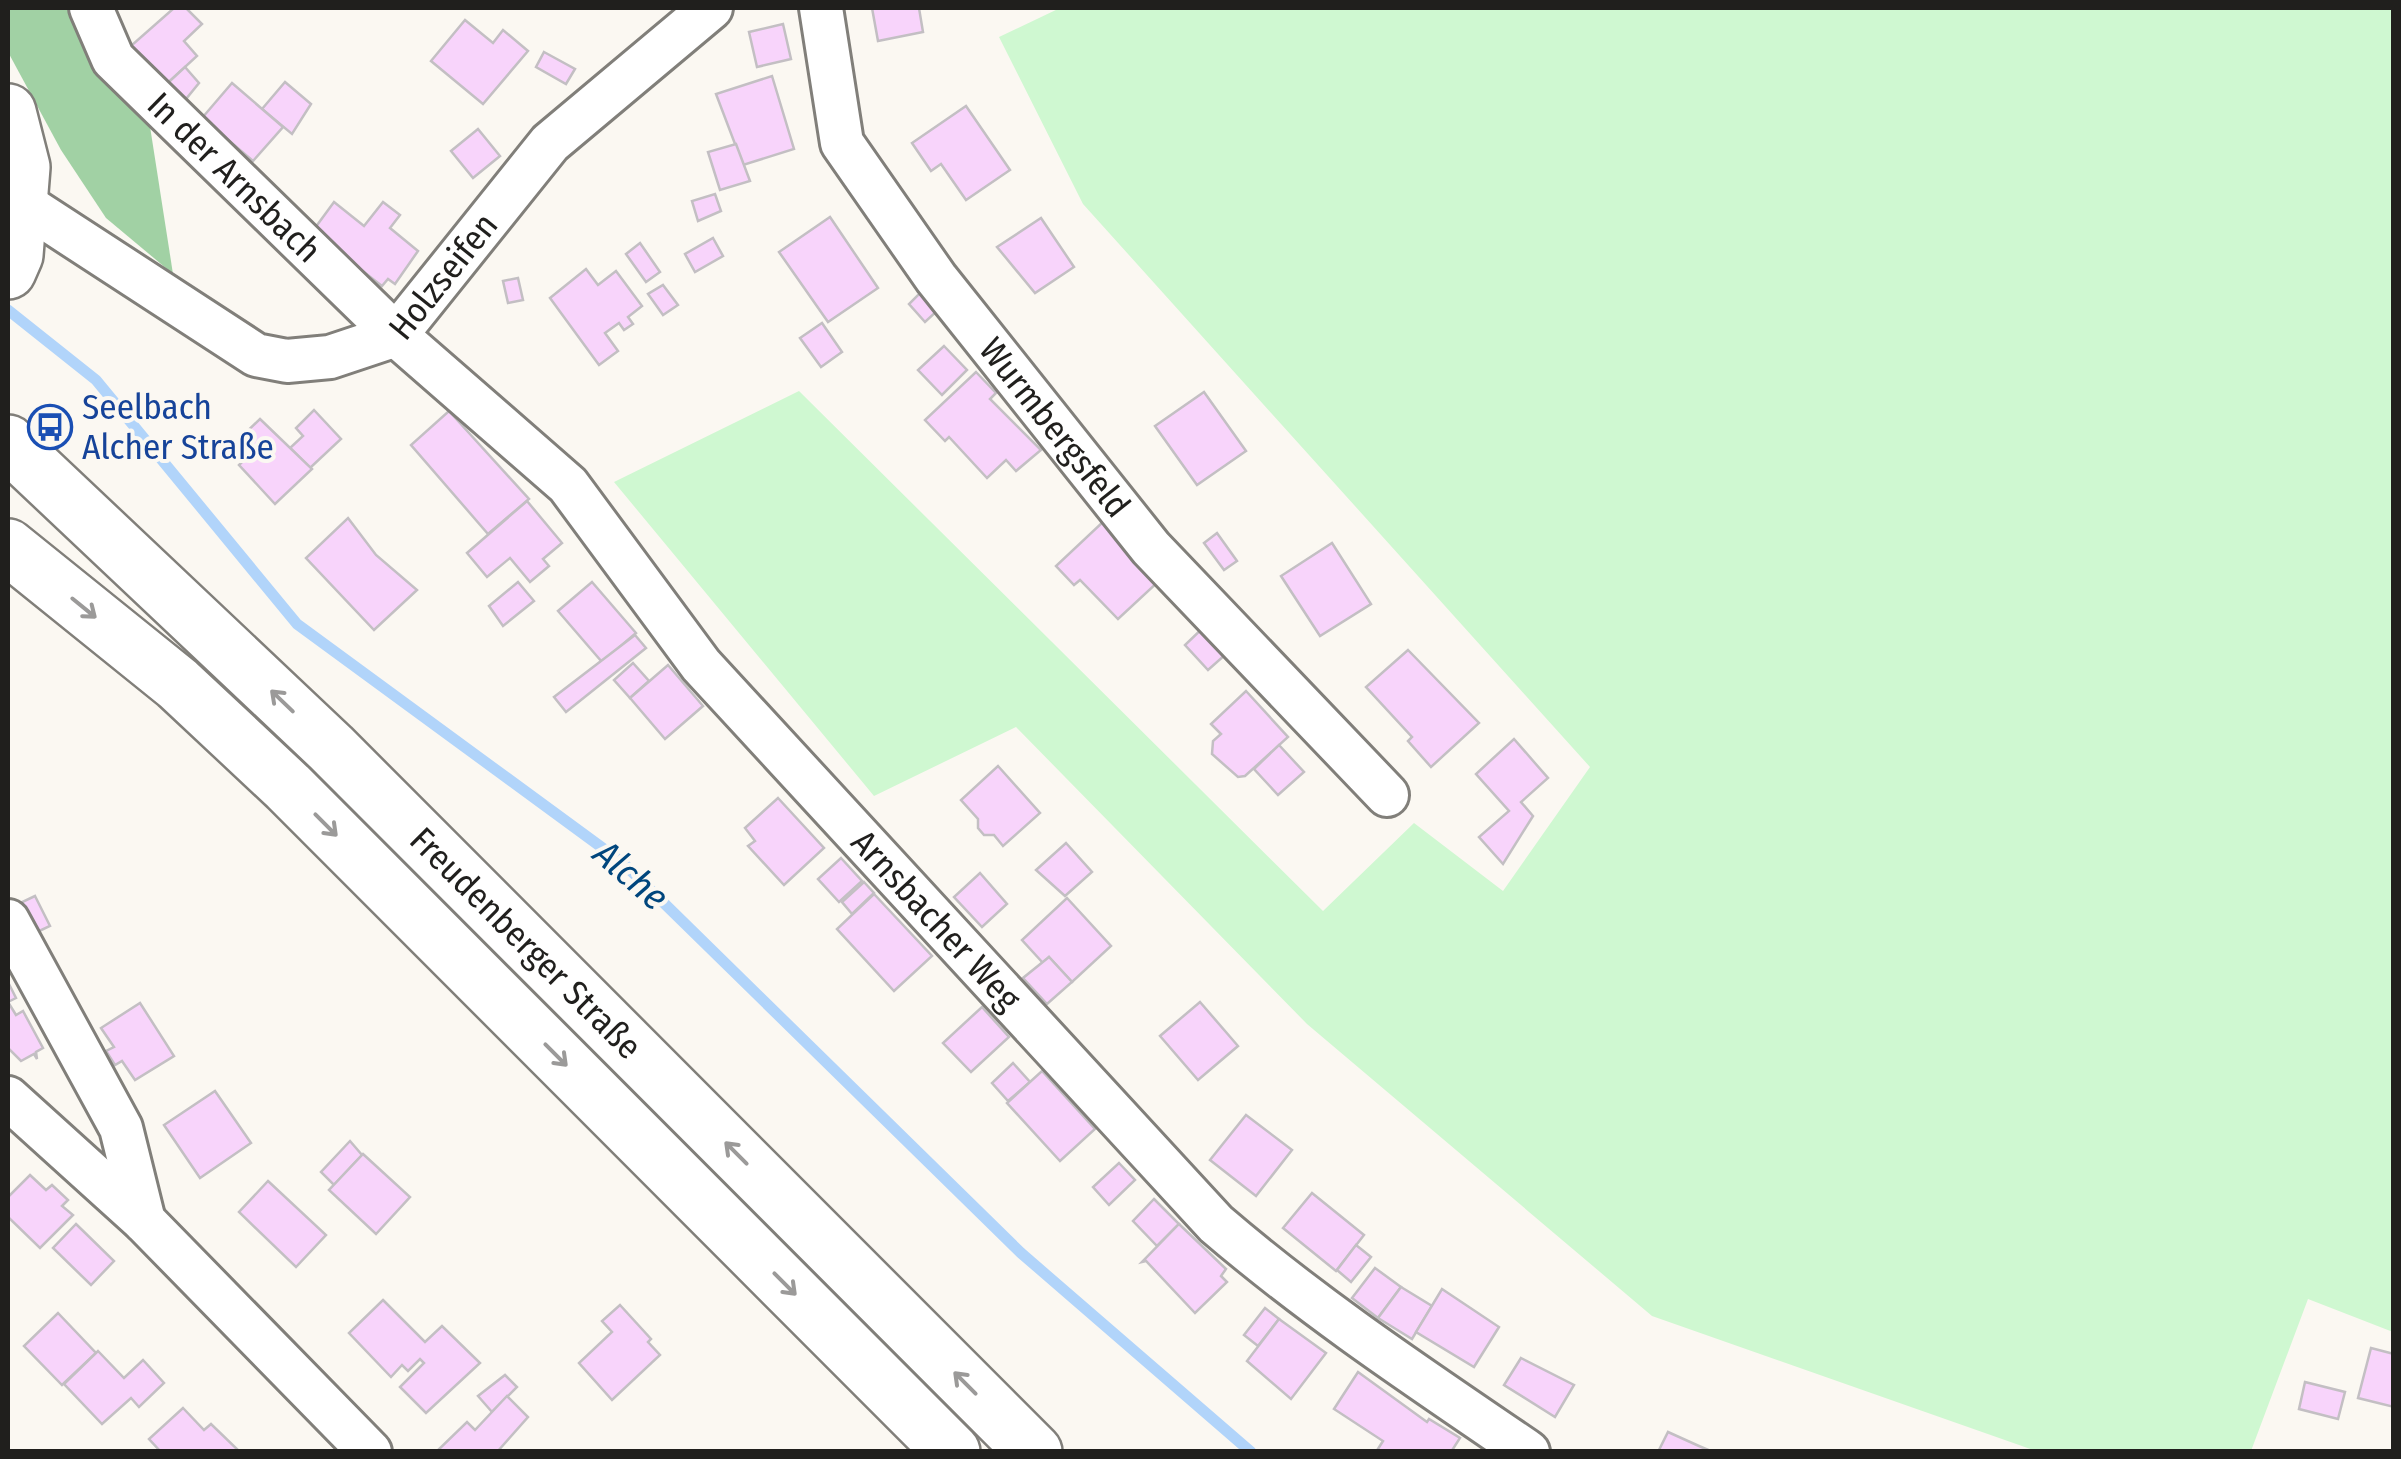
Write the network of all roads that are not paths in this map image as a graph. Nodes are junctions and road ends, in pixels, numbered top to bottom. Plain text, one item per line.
1 (91, 8) edge
2 (711, 8) edge
3 (821, 8) edge
4 (8, 112) edge
5 (13, 237) edge
6 (396, 335) junction
7 (8, 444) edge
8 (8, 548) edge
9 (1388, 794) dead end
10 (8, 921) edge
11 (8, 1098) edge
12 (144, 1220) junction
13 (370, 1452) edge
14 (952, 1452) edge
15 (1034, 1452) edge
16 (1528, 1452) edge

1 - 6 street, In der Arnsbach
2 - 6 street, Holzseifen
3 - 9 street, Wurmbergsfeld
4 - 5 main road
5 - 6 street, Holzseifen
6 - 16 street, Arnsbacher Weg
15 -> 7 main road, Freudenberger Straße
8 -> 14 main road, Freudenberger Straße
10 - 12 street
11 - 12 street
12 - 13 street

